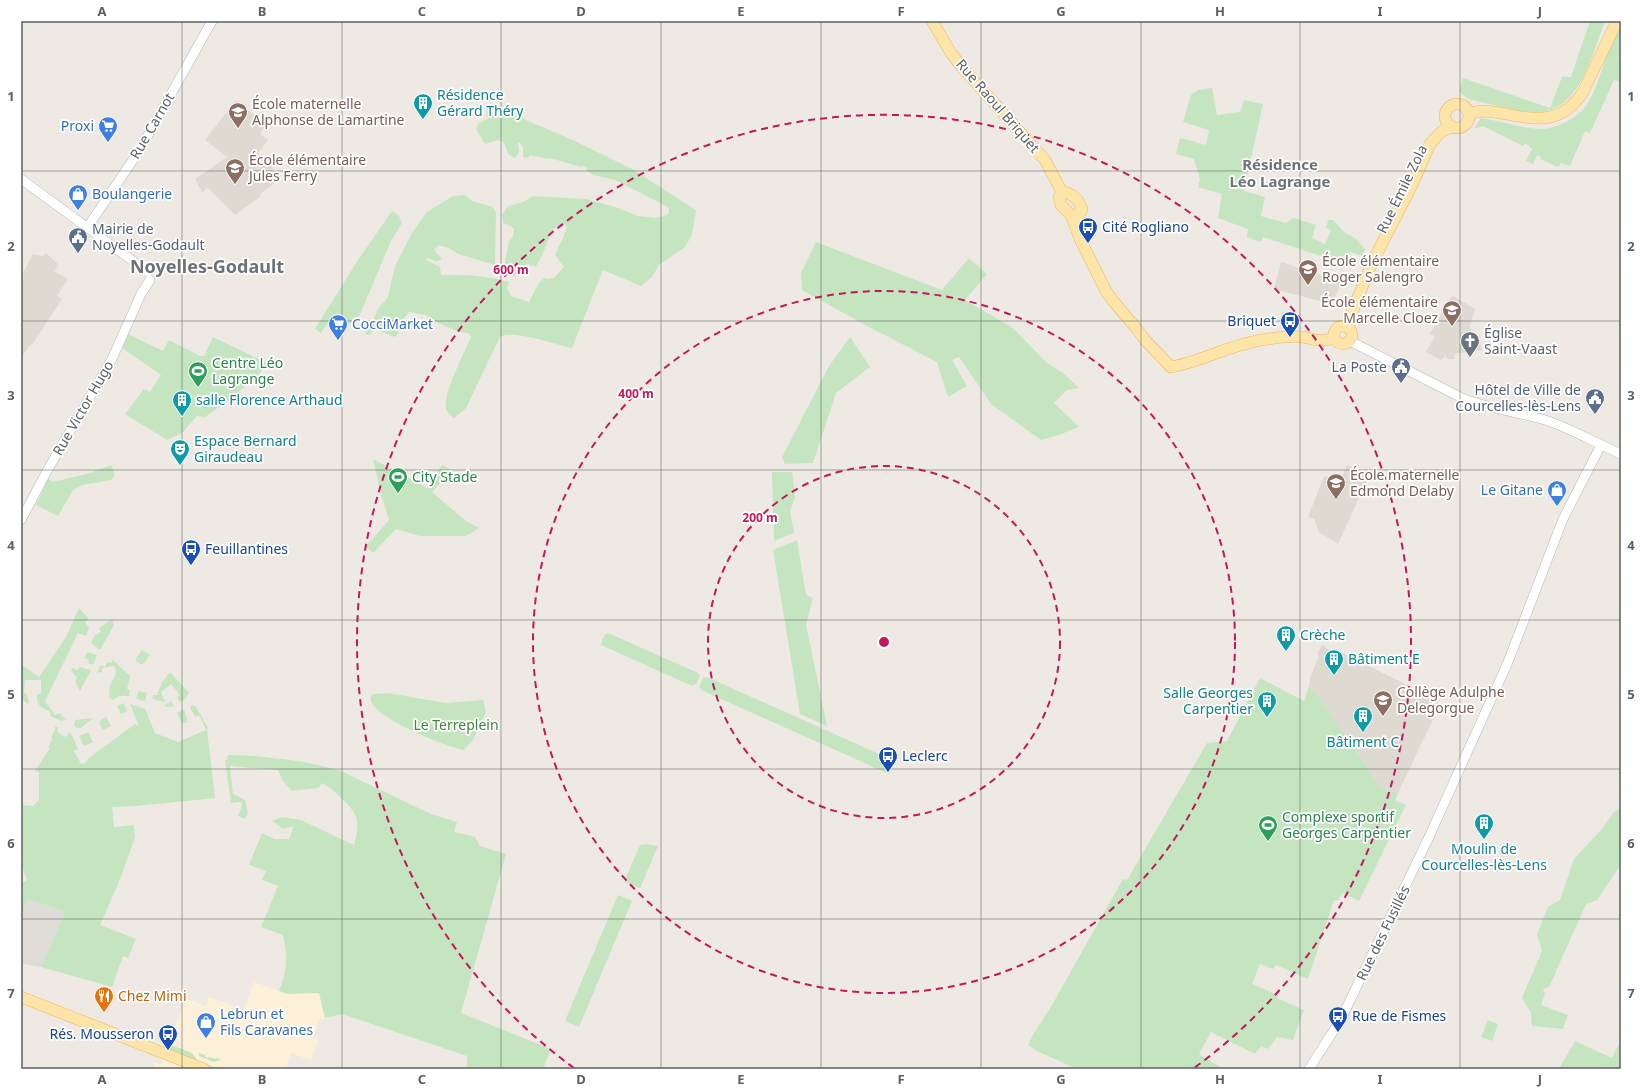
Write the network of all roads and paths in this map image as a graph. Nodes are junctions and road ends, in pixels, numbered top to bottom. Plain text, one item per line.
1 (212, 21) edge
2 (932, 21) edge
3 (1609, 21) edge
4 (1617, 21) edge
5 (1594, 69) junction
6 (1469, 114) junction
7 (1448, 123) junction
8 (21, 179) edge
9 (1062, 192) junction
10 (1075, 215) junction
11 (87, 228) junction
12 (1346, 327) junction
13 (1334, 338) junction
14 (1350, 341) junction
15 (1601, 445) junction
16 (1621, 454) edge
17 (21, 520) edge
18 (21, 997) edge
19 (21, 1004) edge
20 (185, 1069) edge
21 (204, 1069) edge
22 (1309, 1069) edge

1 - 11 street, Rue Carnot
2 - 9 main road, Rue Raoul Briquet
3 - 5 main road
4 - 5 main road
5 - 6 main road
6 - 7 main road
6 - 7 main road
7 - 12 main road, Rue Émile Zola
8 - 11 street
9 - 10 main road, Rue Raoul Briquet
9 - 10 main road
10 - 13 main road
11 - 17 street, Rue Victor Hugo
12 - 13 main road
12 - 14 main road
13 - 14 main road
14 - 15 street
15 - 16 street
15 - 22 street, Rue des Fusillés
18 - 21 main road
19 - 20 main road

